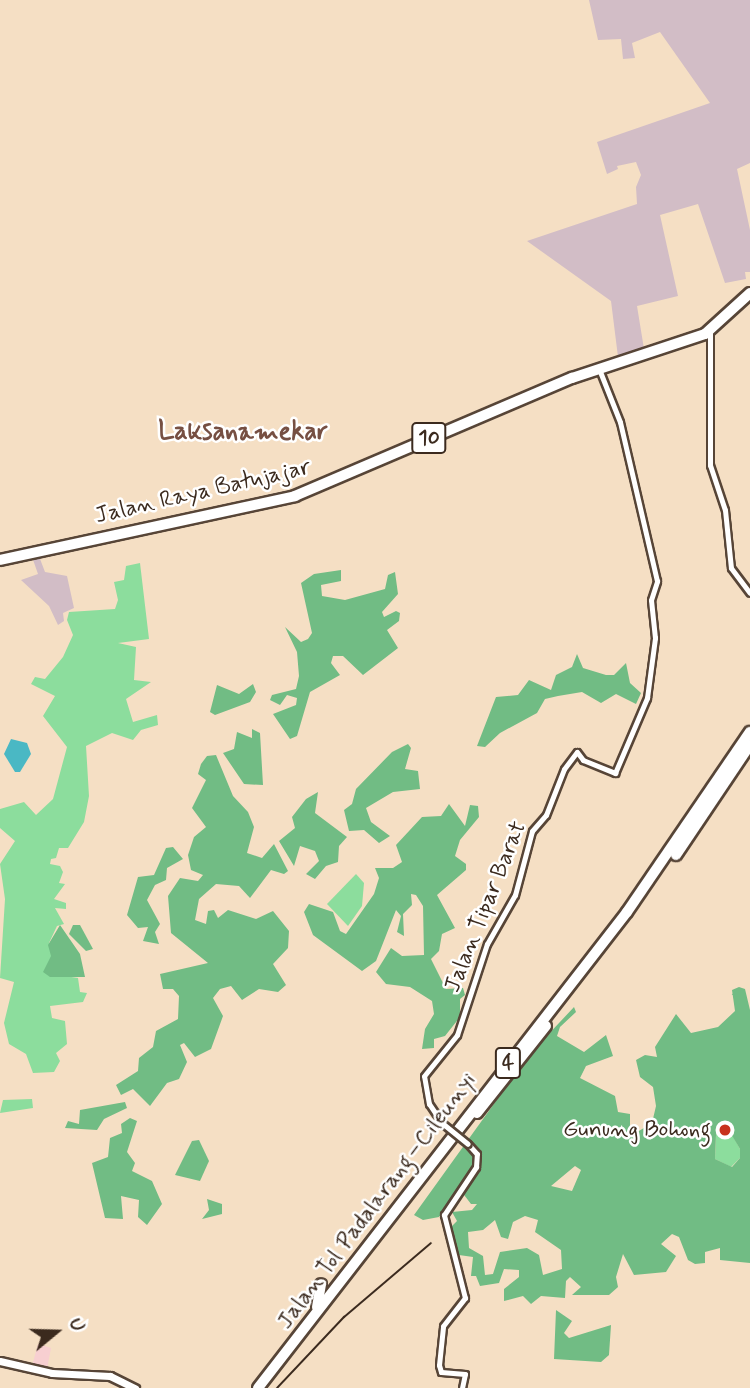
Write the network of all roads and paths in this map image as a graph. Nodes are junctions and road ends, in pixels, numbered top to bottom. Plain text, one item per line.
1 (750, 293) edge
2 (710, 331) junction
3 (599, 369) junction
4 (0, 560) edge
5 (750, 593) edge
6 (750, 732) edge
7 (750, 745) edge
8 (405, 1196) junction
9 (361, 1242) dead end
10 (321, 1284) dead end
11 (292, 1345) junction
12 (0, 1361) edge
13 (135, 1388) edge
14 (258, 1388) edge
15 (267, 1388) edge
16 (462, 1388) edge

1 - 2 highway, Jalan Raya Batujajar / 10
2 - 3 highway, Jalan Raya Batujajar / 10
2 - 5 street
3 - 4 highway, Jalan Raya Batujajar / 10
3 - 16 street, Jalan Tipar Barat, bridge
6 - 8 highway, Jalan Tol Padalarang–Cileunyi / 4
7 - 15 highway, Jalan Tol Padalarang–Cileunyi / 4
8 - 9 highway
8 - 11 highway, Jalan Tol Padalarang–Cileunyi / 4
10 - 11 highway
11 - 14 highway, Jalan Tol Padalarang–Cileunyi / 4
12 - 13 main road

